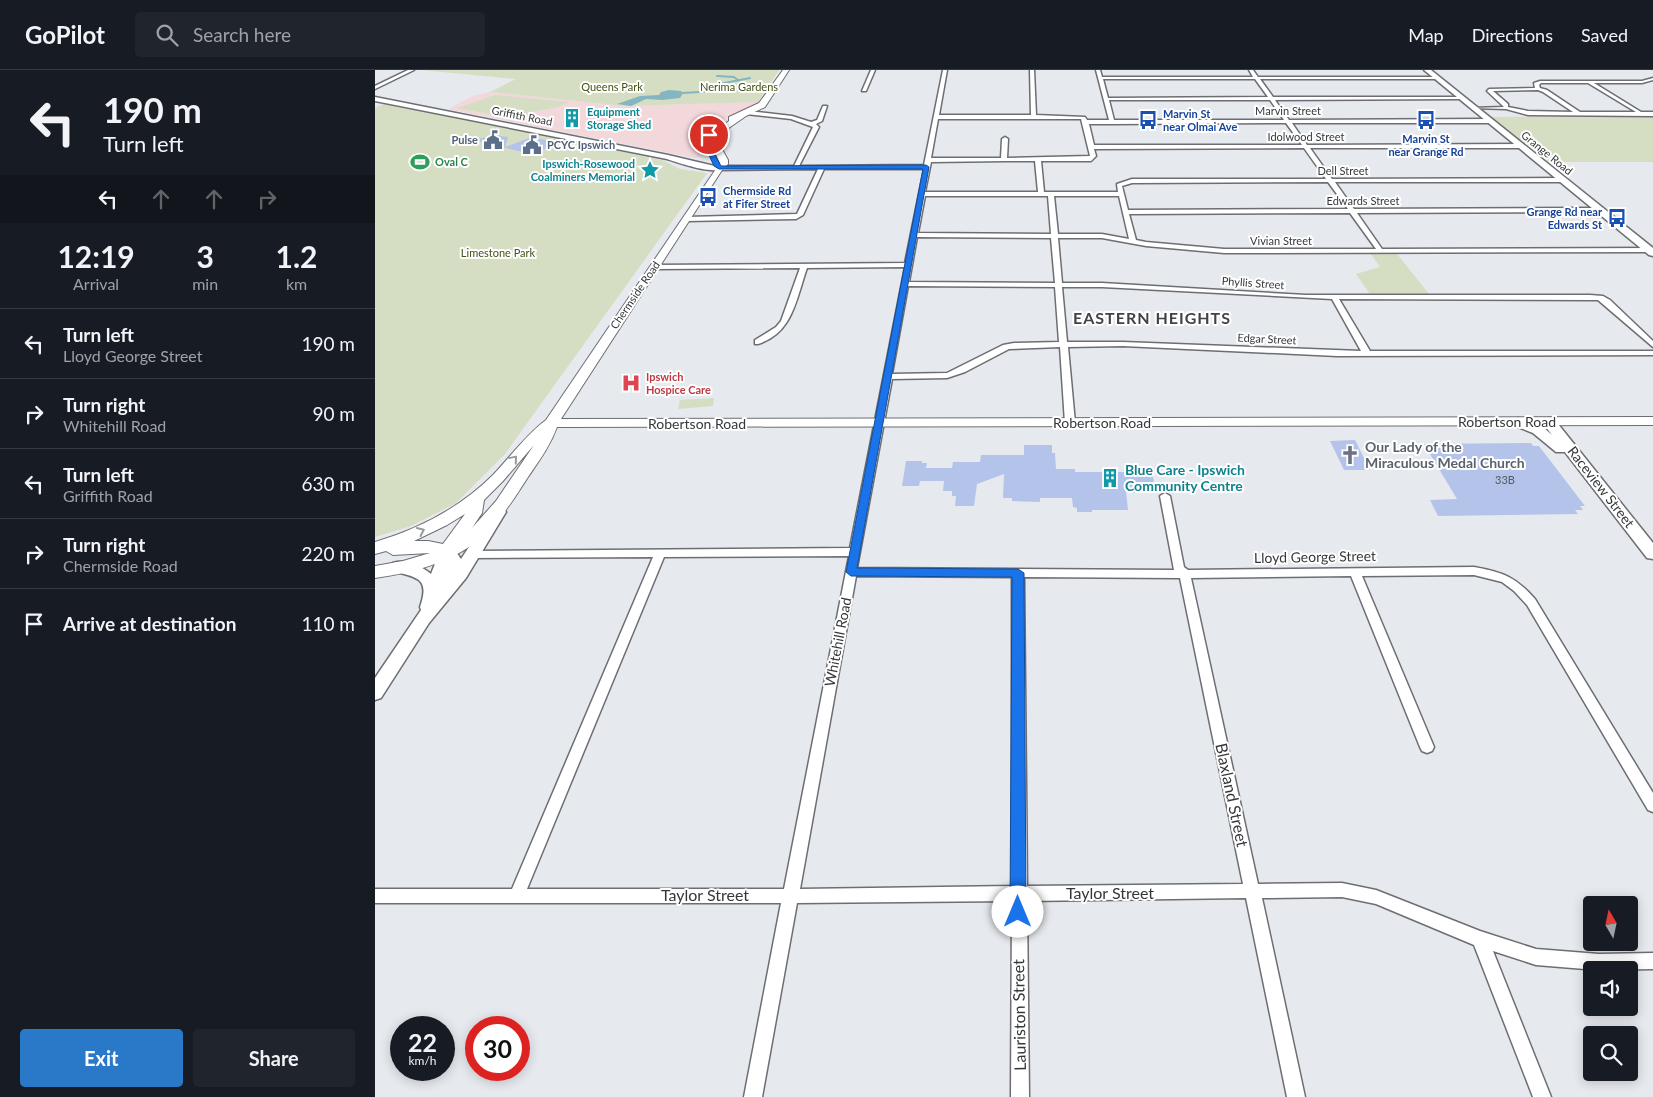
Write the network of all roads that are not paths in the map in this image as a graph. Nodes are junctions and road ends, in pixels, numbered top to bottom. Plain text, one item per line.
1 (397, 70) edge
2 (411, 70) edge
3 (786, 70) edge
4 (873, 70) edge
5 (945, 70) edge
6 (1032, 70) edge
7 (1098, 70) edge
8 (1251, 70) edge
9 (1427, 70) edge
10 (1100, 78) junction
11 (1256, 78) junction
12 (1437, 78) junction
13 (1653, 79) edge
14 (1589, 82) junction
15 (1644, 82) junction
16 (1653, 87) edge
17 (375, 88) edge
18 (1538, 89) junction
19 (864, 90) dead end
20 (1105, 98) junction
21 (1271, 98) junction
22 (1461, 98) junction
23 (375, 99) edge
24 (764, 102) junction
25 (825, 108) dead end
26 (1474, 108) junction
27 (1506, 108) junction
28 (1578, 113) junction
29 (1639, 113) junction
30 (745, 114) junction
31 (764, 114) junction
32 (1653, 114) edge
33 (936, 117) junction
34 (1034, 117) junction
35 (1288, 121) junction
36 (1490, 121) junction
37 (1086, 122) junction
38 (1111, 122) junction
39 (813, 123) junction
40 (1005, 139) dead end
41 (1521, 146) junction
42 (1091, 147) junction
43 (1306, 147) junction
44 (664, 156) junction
45 (714, 157) junction
46 (678, 159) junction
47 (1004, 160) junction
48 (1038, 160) junction
49 (927, 163) junction
50 (796, 167) junction
51 (822, 167) junction
52 (719, 168) junction
53 (1563, 180) junction
54 (1331, 181) junction
55 (921, 194) junction
56 (1041, 194) junction
57 (1051, 194) junction
58 (1121, 194) junction
59 (1600, 210) junction
60 (1352, 211) junction
61 (1126, 212) junction
62 (687, 219) junction
63 (913, 235) junction
64 (1054, 235) junction
65 (1133, 242) junction
66 (1380, 250) junction
67 (1652, 251) edge
68 (908, 265) junction
69 (804, 266) junction
70 (655, 267) junction
71 (904, 284) junction
72 (1058, 284) junction
73 (1334, 297) junction
74 (758, 342) dead end
75 (1063, 345) junction
76 (1653, 345) edge
77 (1653, 353) edge
78 (1367, 354) junction
79 (887, 376) junction
80 (1653, 421) edge
81 (1518, 422) junction
82 (1549, 422) junction
83 (551, 423) junction
84 (878, 424) junction
85 (1070, 424) junction
86 (1581, 463) junction
87 (478, 495) junction
88 (1165, 496) dead end
89 (507, 497) junction
90 (375, 550) edge
91 (447, 552) junction
92 (855, 552) junction
93 (473, 554) junction
94 (660, 554) junction
95 (1653, 554) edge
96 (399, 567) junction
97 (375, 572) edge
98 (851, 572) junction
99 (1355, 572) junction
100 (1018, 573) junction
101 (1185, 574) junction
102 (438, 594) junction
103 (375, 693) edge
104 (1427, 747) dead end
105 (1653, 806) edge
106 (1253, 892) junction
107 (1018, 894) junction
108 (517, 895) junction
109 (791, 895) junction
110 (375, 896) edge
111 (1480, 938) junction
112 (1653, 961) edge
113 (753, 1097) edge
114 (1020, 1097) edge
115 (1296, 1097) edge
116 (1543, 1097) edge

1 - 2 street
2 - 17 street
3 - 24 main road
4 - 19 street
5 - 33 street, Whitehill Road
6 - 34 street
7 - 10 street
8 - 11 street
9 - 12 street, Grange Road
10 - 11 street
10 - 20 street
11 - 12 street
11 - 21 street
12 - 22 street, Grange Road
13 - 15 street
14 - 15 street
14 - 18 street
14 - 29 street
15 - 16 street
18 - 27 street
18 - 28 street
20 - 21 street
20 - 38 street
21 - 22 street
21 - 35 street
22 - 26 street, Grange Road
23 - 44 street, Griffith Road
24 - 30 main road
24 - 31 street
25 - 39 street
26 - 27 street
26 - 36 street, Grange Road
27 - 28 street
28 - 29 street
29 - 32 street
30 - 31 street
30 - 45 main road
30 - 52 main road
31 - 39 street
33 - 34 street, Marvin Street
33 - 49 street, Whitehill Road
34 - 37 street, Marvin Street
35 - 36 street, Marvin Street
35 - 38 street, Marvin Street
35 - 43 street
36 - 41 street, Grange Road
37 - 38 street, Marvin Street
37 - 42 street
39 - 50 street
40 - 47 street
41 - 43 street, Idolwood Street
41 - 53 street, Grange Road
42 - 43 street, Idolwood Street
42 - 48 street, Griffith Road
43 - 54 street
44 - 46 street, Griffith Road
44 - 52 street, Griffith Road
45 - 46 street
45 - 52 main road
46 - 52 street, Griffith Road
47 - 48 street, Griffith Road
47 - 49 street, Griffith Road
48 - 56 street
49 - 51 street, Griffith Road
49 - 55 street, Whitehill Road
50 - 51 street, Griffith Road
50 - 52 street, Griffith Road
51 - 62 street
52 - 62 main road, Chermside Road
53 - 54 street, Dell Street
53 - 59 street, Grange Road
54 - 58 street, Dell Street
54 - 60 street
55 - 56 street
55 - 63 street, Whitehill Road
56 - 57 street
57 - 58 street
57 - 64 street
58 - 61 street
59 - 60 street, Edwards Street
59 - 67 street, Grange Road
60 - 61 street, Edwards Street
60 - 66 street
61 - 65 street
62 - 70 main road, Chermside Road
63 - 64 street, Vivian Street
63 - 68 street, Whitehill Road
64 - 65 street, Vivian Street
64 - 72 street
65 - 66 street, Vivian Street
66 - 67 street, Vivian Street
68 - 69 street
68 - 71 street, Whitehill Road
69 - 70 street
69 - 74 street
70 - 83 main road, Chermside Road
71 - 72 street, Phyllis Street
71 - 79 street, Whitehill Road
72 - 73 street, Phyllis Street
72 - 75 street
73 - 76 street, Phyllis Street
73 - 78 street
75 - 78 street, Edgar Street
75 - 79 street, Edgar Street
75 - 85 street
77 - 78 street, Edgar Street
79 - 84 street, Whitehill Road
80 - 82 main road, Robertson Road
81 - 82 main road, Robertson Road
81 - 85 main road, Robertson Road
81 - 86 street
82 - 86 street, Raceview Street
83 - 84 main road, Robertson Road
87 -> 83 main road, Chermside Road
83 - 89 main road, Chermside Road
84 - 85 main road, Robertson Road
84 - 92 street, Whitehill Road
86 - 95 street, Raceview Street
90 -> 87 main road
87 - 91 main road, Chermside Road
88 - 101 street, Blaxland Street
89 - 91 main road
89 - 93 street, Chermside Road
90 - 91 main road
91 - 96 main road
91 - 102 street, Chermside Road
92 - 94 street
92 - 98 street, Whitehill Road
93 - 94 street
93 - 102 street, Chermside Road
94 - 108 street
96 - 97 main road
96 - 102 street
98 - 100 street, Lloyd George Street
98 - 109 street, Whitehill Road
99 - 101 street, Lloyd George Street
99 - 104 street
99 - 105 street, Lloyd George Street
100 - 101 street, Lloyd George Street
100 - 107 street, Lauriston Street
101 - 106 street, Blaxland Street
102 - 103 street, Chermside Road
106 - 107 street, Taylor Street
106 - 111 street, Taylor Street
106 - 115 street, Blaxland Street
107 - 109 street, Taylor Street
107 - 114 street, Lauriston Street
108 - 109 street, Taylor Street
108 - 110 street, Taylor Street
109 - 113 street, Whitehill Road
111 - 112 street, Taylor Street
111 - 116 street

